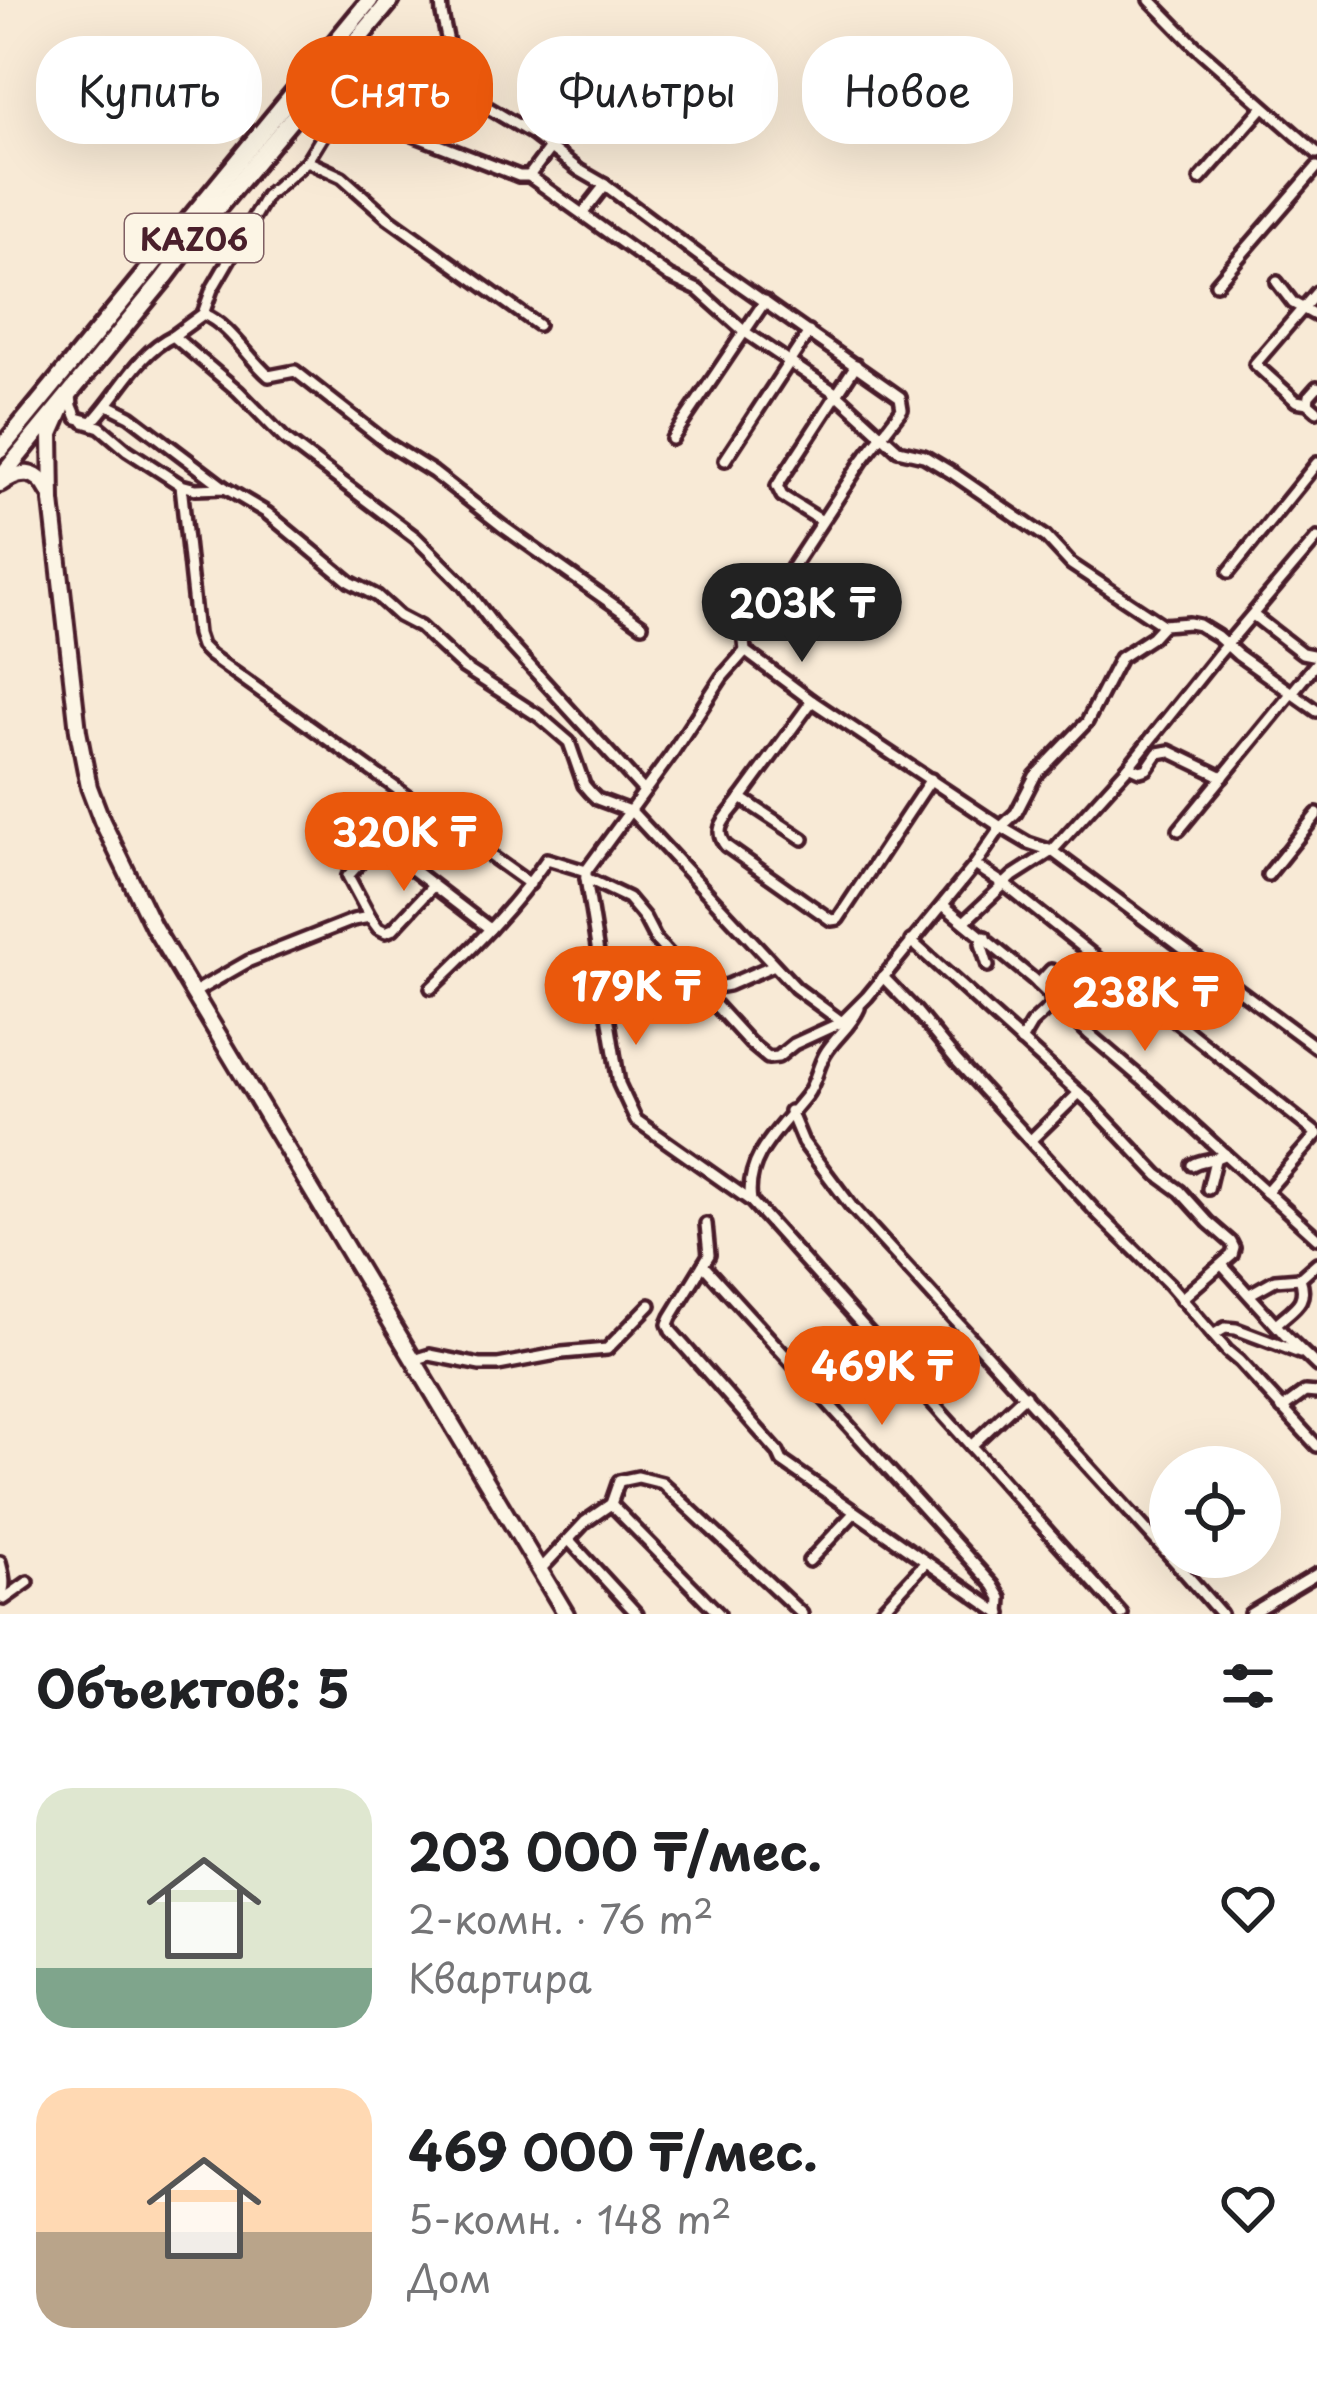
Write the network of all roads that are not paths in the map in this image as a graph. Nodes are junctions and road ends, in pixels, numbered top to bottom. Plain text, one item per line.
1 (370, 0) edge
2 (391, 0) edge
3 (441, 0) edge
4 (1150, 0) edge
5 (362, 36) edge
6 (446, 36) edge
7 (1263, 106) junction
8 (493, 110) edge
9 (286, 127) edge
10 (318, 144) edge
11 (438, 144) edge
12 (550, 148) junction
13 (1317, 153) edge
14 (307, 160) junction
15 (1317, 167) edge
16 (529, 176) junction
17 (1200, 179) dead end
18 (605, 185) junction
19 (583, 212) junction
20 (1277, 282) dead end
21 (1216, 284) dead end
22 (1317, 292) edge
23 (765, 301) junction
24 (1303, 309) junction
25 (203, 314) junction
26 (1317, 316) edge
27 (538, 326) dead end
28 (745, 332) junction
29 (809, 332) junction
30 (173, 336) junction
31 (790, 362) junction
32 (856, 365) junction
33 (1317, 386) edge
34 (71, 392) junction
35 (837, 394) junction
36 (108, 405) junction
37 (1312, 407) edge
38 (84, 422) junction
39 (8, 432) edge
40 (881, 437) junction
41 (672, 439) dead end
42 (0, 450) edge
43 (725, 460) dead end
44 (1317, 463) edge
45 (0, 481) edge
46 (181, 485) junction
47 (225, 488) junction
48 (52, 501) junction
49 (822, 520) junction
50 (1317, 538) edge
51 (1228, 572) dead end
52 (1253, 616) junction
53 (642, 625) dead end
54 (1163, 625) junction
55 (1227, 645) junction
56 (745, 651) junction
57 (1317, 659) edge
58 (1291, 694) junction
59 (812, 700) junction
60 (1317, 711) edge
61 (1156, 733) junction
62 (1169, 752) junction
63 (1129, 766) junction
64 (1223, 777) junction
65 (931, 779) junction
66 (644, 791) junction
67 (741, 798) junction
68 (632, 812) junction
69 (1317, 814) edge
70 (348, 820) dead end
71 (1001, 827) junction
72 (1179, 830) dead end
73 (803, 839) dead end
74 (377, 844) junction
75 (1052, 851) junction
76 (975, 865) junction
77 (586, 874) junction
78 (1268, 875) dead end
79 (530, 884) junction
80 (1005, 885) junction
81 (432, 887) junction
82 (943, 905) junction
83 (370, 917) junction
84 (965, 921) junction
85 (490, 929) junction
86 (985, 937) junction
87 (911, 941) junction
88 (774, 965) junction
89 (988, 966) dead end
90 (1051, 970) dead end
91 (883, 977) junction
92 (1039, 984) junction
93 (431, 988) dead end
94 (701, 990) junction
95 (193, 993) junction
96 (1056, 1001) junction
97 (861, 1003) junction
98 (842, 1022) junction
99 (1021, 1041) junction
100 (1317, 1048) edge
101 (1079, 1093) junction
102 (790, 1112) junction
103 (1317, 1134) edge
104 (1032, 1139) junction
105 (1220, 1157) junction
106 (1192, 1166) dead end
107 (1208, 1189) dead end
108 (1266, 1192) junction
109 (751, 1201) junction
110 (706, 1224) dead end
111 (1317, 1238) edge
112 (1317, 1263) edge
113 (704, 1265) junction
114 (1222, 1265) junction
115 (1300, 1278) junction
116 (1250, 1294) junction
117 (1181, 1300) junction
118 (650, 1305) dead end
119 (1272, 1320) junction
120 (1213, 1335) junction
121 (1274, 1343) junction
122 (1305, 1355) junction
123 (414, 1360) junction
124 (1317, 1366) edge
125 (1317, 1393) edge
126 (1025, 1395) junction
127 (1282, 1409) junction
128 (971, 1446) junction
129 (1317, 1446) edge
130 (611, 1504) junction
131 (854, 1513) junction
132 (1149, 1534) edge
133 (569, 1540) junction
134 (809, 1561) dead end
135 (0, 1562) edge
136 (926, 1562) junction
137 (540, 1570) junction
138 (1317, 1574) edge
139 (1189, 1578) edge
140 (28, 1582) dead end
141 (0, 1600) edge
142 (566, 1614) edge
143 (637, 1614) edge
144 (719, 1614) edge
145 (802, 1614) edge
146 (878, 1614) edge
147 (1000, 1614) edge
148 (1122, 1614) edge
149 (1221, 1614) edge
150 (1250, 1614) edge

1 - 39 highway, KАZ06
2 - 5 highway, KАZ06
3 - 6 street
4 - 7 street
7 - 13 street
7 - 17 street
8 - 12 street
9 - 34 highway, KАZ06
10 - 14 street
11 - 16 street
12 - 16 street
12 - 18 street
14 - 25 street
14 - 27 street
15 - 21 street
16 - 19 street
18 - 19 street
18 - 23 street
19 - 28 street
20 - 24 street
22 - 24 street
23 - 28 street
23 - 29 street
24 - 26 street
24 - 37 street
25 - 30 street
25 - 53 street
28 - 31 street
28 - 41 street
29 - 31 street
29 - 32 street
30 - 36 street
30 - 66 street
31 - 35 street
31 - 43 street
32 - 35 street
32 - 40 street
33 - 37 street
34 - 38 street
34 - 45 highway, KАZ06
34 - 48 main road
35 - 40 street
35 - 49 street
36 - 38 street
36 - 47 street
38 - 46 street
39 - 42 highway, KАZ06
40 - 49 street
40 - 54 street
44 - 51 street
45 - 48 main road
46 - 47 street
46 - 79 street
47 - 68 street
48 - 95 main road
49 - 56 street
50 - 52 street
52 - 55 street
52 - 57 street
54 - 55 street
54 - 71 street
55 - 58 street
55 - 61 street
56 - 59 street
56 - 66 street
57 - 58 street
58 - 60 street
58 - 64 street
59 - 65 street
59 - 67 street
61 - 62 street
61 - 63 street
62 - 63 street
62 - 64 street
63 - 75 street
64 - 72 street
65 - 67 street
65 - 71 street
66 - 68 street
67 - 73 street
68 - 77 street
68 - 88 street
69 - 78 street
70 - 74 street
71 - 75 street
71 - 76 street
74 - 81 street
74 - 83 street
75 - 80 street
75 - 100 street
76 - 80 street
76 - 82 street
77 - 79 street
77 - 94 street
77 - 109 street
79 - 85 street
80 - 84 street
80 - 103 street
81 - 83 street
81 - 85 street
82 - 84 street
82 - 87 street
83 - 95 street
84 - 86 street
85 - 93 street
86 - 89 street
86 - 92 street
87 - 91 street
87 - 99 street
88 - 94 street
88 - 98 street
90 - 92 street
91 - 97 street
91 - 104 street
92 - 96 street
94 - 98 street
95 - 123 main road
96 - 99 street
96 - 105 street
97 - 98 street
97 - 102 street
99 - 101 street
101 - 104 street
101 - 114 street
102 - 109 street
102 - 126 street
103 - 108 street
104 - 117 street
105 - 106 street
105 - 107 street
105 - 108 street
108 - 111 street
109 - 128 street
110 - 113 street
112 - 115 street
113 - 131 street
113 - 147 street
114 - 116 street
114 - 117 street
115 - 116 street
115 - 119 street
116 - 119 street
117 - 120 street
118 - 123 street
119 - 121 street
119 - 122 street
120 - 121 street
120 - 127 street
121 - 122 street
122 - 124 street
123 - 137 main road
125 - 127 street
126 - 128 street
126 - 132 street
127 - 129 street
128 - 148 street
130 - 133 street
130 - 144 street
130 - 145 street
131 - 134 street
131 - 136 street
133 - 137 street
133 - 143 street
135 - 141 street
136 - 146 street
136 - 147 street
137 - 142 main road
138 - 150 street
139 - 149 street
140 - 141 street

